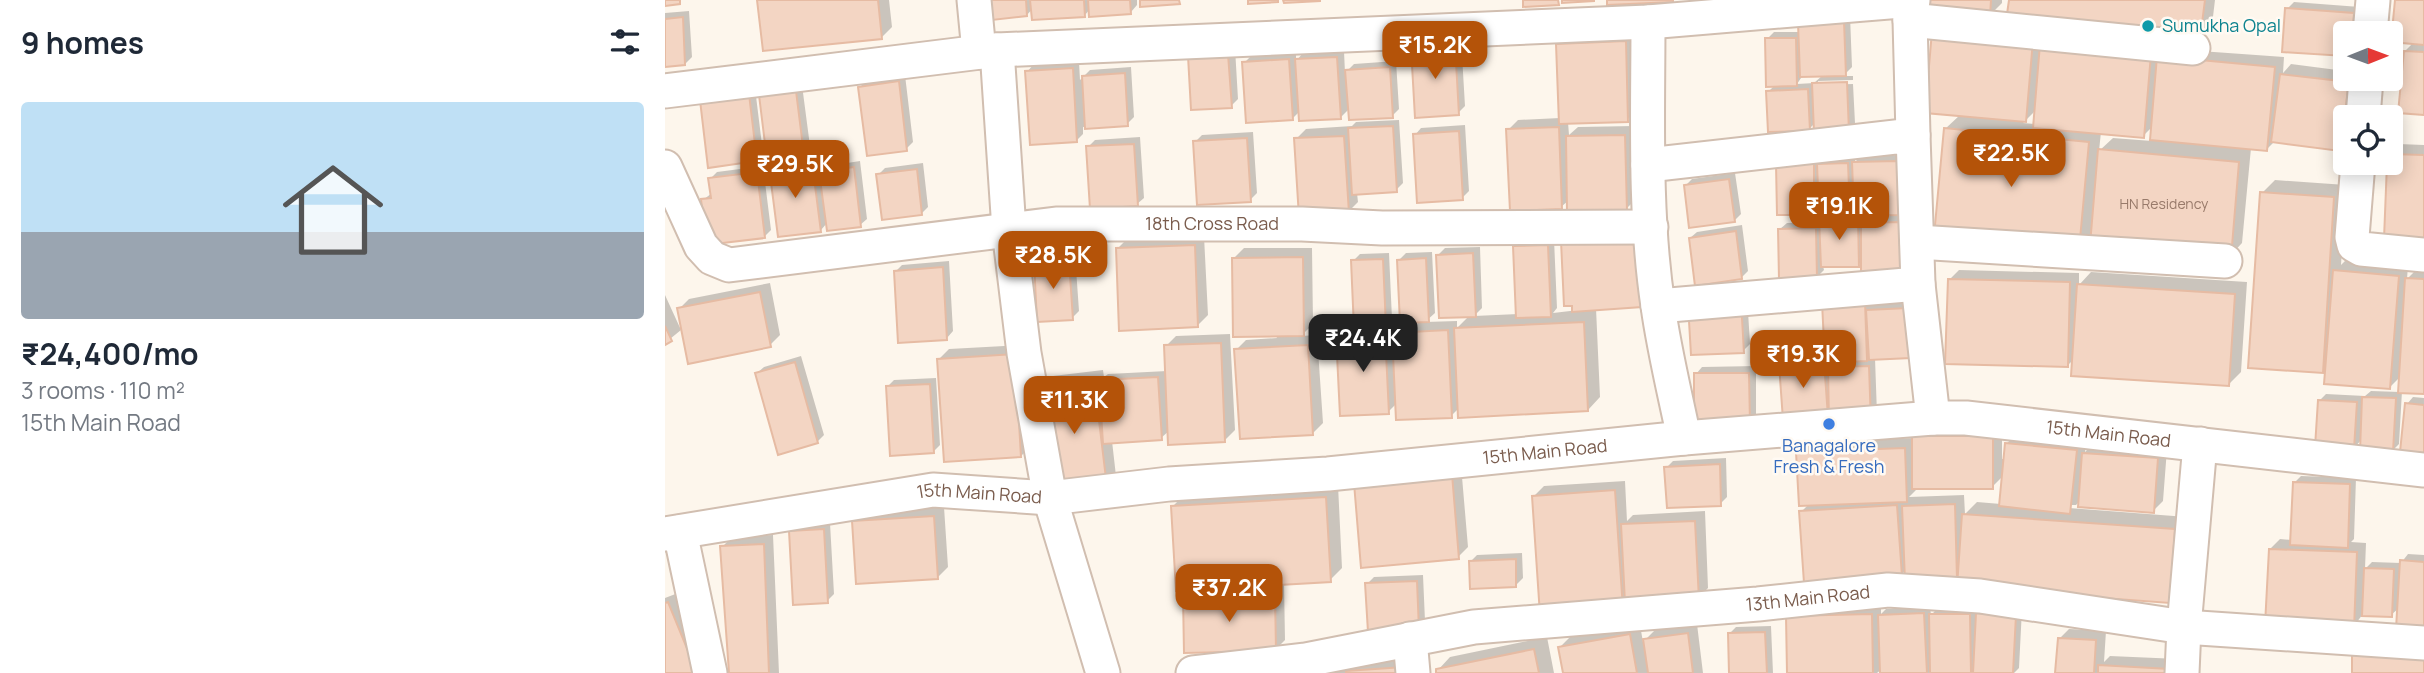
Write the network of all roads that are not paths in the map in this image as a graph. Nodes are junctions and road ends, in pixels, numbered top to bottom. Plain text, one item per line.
1 (974, 0) edge
2 (2373, 0) edge
3 (1912, 7) edge
4 (2371, 21) edge
5 (1648, 22) junction
6 (2193, 48) dead end
7 (988, 51) junction
8 (665, 91) edge
9 (1913, 135) junction
10 (1648, 165) junction
11 (665, 167) edge
12 (2357, 175) edge
13 (1651, 227) junction
14 (1009, 230) junction
15 (1917, 242) junction
16 (2424, 256) edge
17 (2225, 261) dead end
18 (1918, 284) junction
19 (1658, 306) junction
20 (1933, 418) junction
21 (1684, 438) junction
22 (2200, 444) junction
23 (2424, 470) edge
24 (1050, 498) junction
25 (673, 533) edge
26 (2184, 627) junction
27 (1410, 639) junction
28 (2424, 643) edge
29 (710, 673) edge
30 (1103, 673) edge
31 (1193, 673) edge
32 (1413, 673) edge
33 (2182, 673) edge

1 - 7 street
2 - 4 street
3 - 5 street
3 - 6 street
3 - 9 street
5 - 7 street
5 - 10 street
7 - 8 street
7 - 14 street
9 - 10 street
9 - 15 street
10 - 13 street
11 - 14 street, 18th Cross Road
12 - 16 street
13 - 14 street, 18th Cross Road
13 - 19 street
14 - 24 street
15 - 17 street
15 - 18 street
18 - 19 street
18 - 20 street
19 - 21 street
20 - 21 street, 15th Main Road
20 - 22 street, 15th Main Road
21 - 24 street, 15th Main Road
22 - 23 street, 15th Main Road
22 - 26 street
24 - 25 street, 15th Main Road
24 - 30 street
25 - 29 street
26 - 27 street, 13th Main Road
26 - 28 street, 13th Main Road
26 - 33 street
27 - 31 street, 13th Main Road
27 - 32 street

